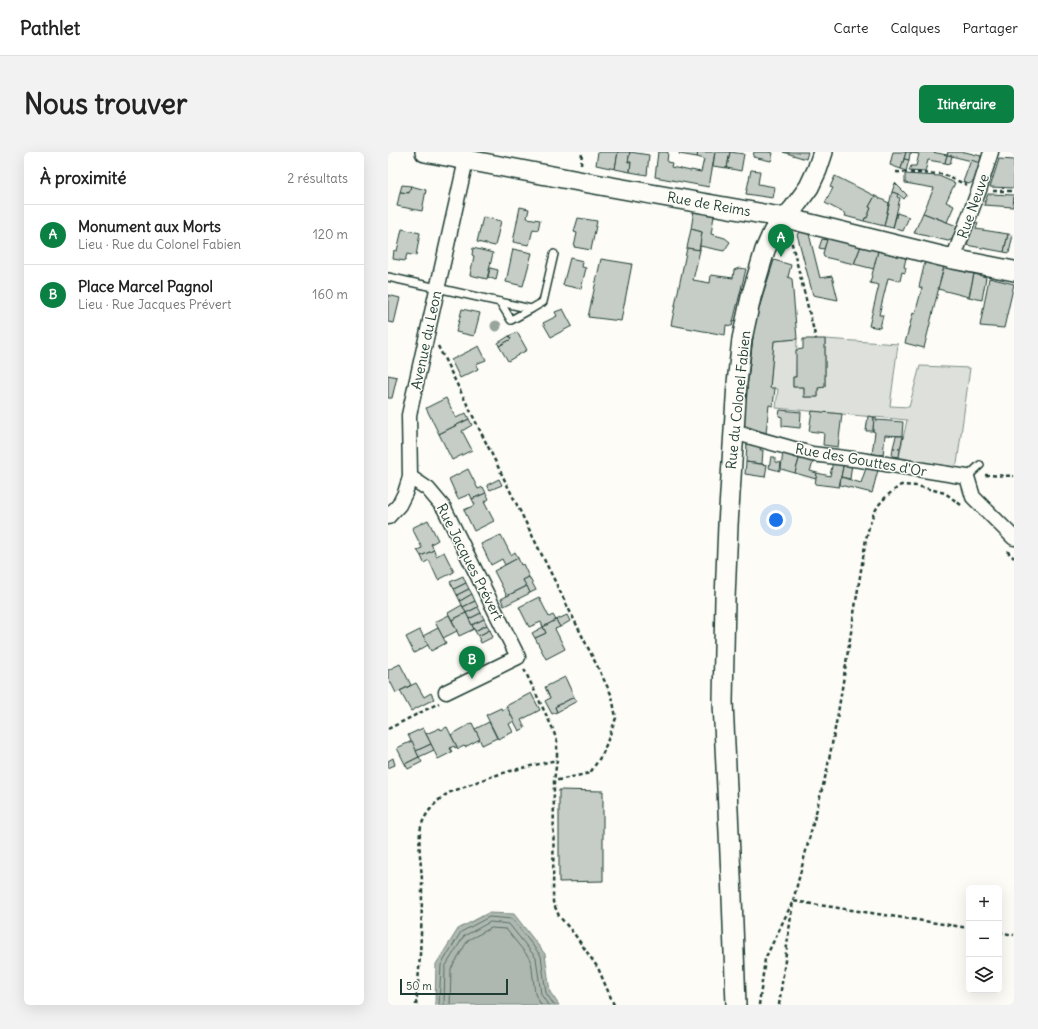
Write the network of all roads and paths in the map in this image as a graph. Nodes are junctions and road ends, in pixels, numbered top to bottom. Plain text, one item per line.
1 (424, 152) edge
2 (823, 152) edge
3 (991, 152) edge
4 (466, 160) junction
5 (896, 172) dead end
6 (979, 190) junction
7 (1014, 191) edge
8 (786, 218) junction
9 (554, 254) dead end
10 (953, 259) junction
11 (1014, 271) edge
12 (388, 277) edge
13 (437, 288) junction
14 (500, 302) junction
15 (532, 309) junction
16 (429, 328) junction
17 (816, 339) dead end
18 (733, 432) junction
19 (980, 465) dead end
20 (410, 476) junction
21 (1014, 476) edge
22 (967, 478) junction
23 (965, 510) dead end
24 (388, 517) edge
25 (1009, 543) edge
26 (1014, 558) edge
27 (518, 657) junction
28 (446, 692) joint
29 (388, 729) edge
30 (557, 760) junction
31 (554, 781) junction
32 (793, 901) junction
33 (966, 928) edge
34 (1002, 933) edge
35 (1014, 935) edge
36 (416, 1005) edge
37 (614, 1005) edge
38 (736, 1005) edge
39 (759, 1005) edge
40 (779, 1005) edge

1 - 4 main road, Rue de Reims
2 - 8 main road, Rue du Colonel Fabien
3 - 6 street, Rue Neuve
4 - 8 main road, Rue de Reims
4 - 13 street, Avenue du Leon
5 - 6 path
6 - 7 path
6 - 10 street, Rue Neuve
8 - 10 main road, Rue de Reims
8 - 17 path
8 - 18 main road, Rue du Colonel Fabien
9 - 15 lane
10 - 11 main road, Rue de Reims
12 - 13 lane
13 - 14 lane
13 - 16 street, Avenue du Leon
14 - 15 lane
14 - 15 lane
16 - 20 street, Avenue du Leon
16 - 31 path
18 - 22 street, Rue des Gouttes d'Or
18 - 38 main road, Rue du Colonel Fabien
19 - 22 lane
20 - 24 street, Avenue du Leon
20 - 27 street, Rue Jacques Prévert
21 - 22 path
22 - 25 street
23 - 32 path
25 - 26 path
27 - 28 street
27 - 30 path
28 - 29 path
30 - 31 path
30 - 36 path
31 - 37 path
32 - 33 path
32 - 39 path
32 - 40 path
34 - 35 path

